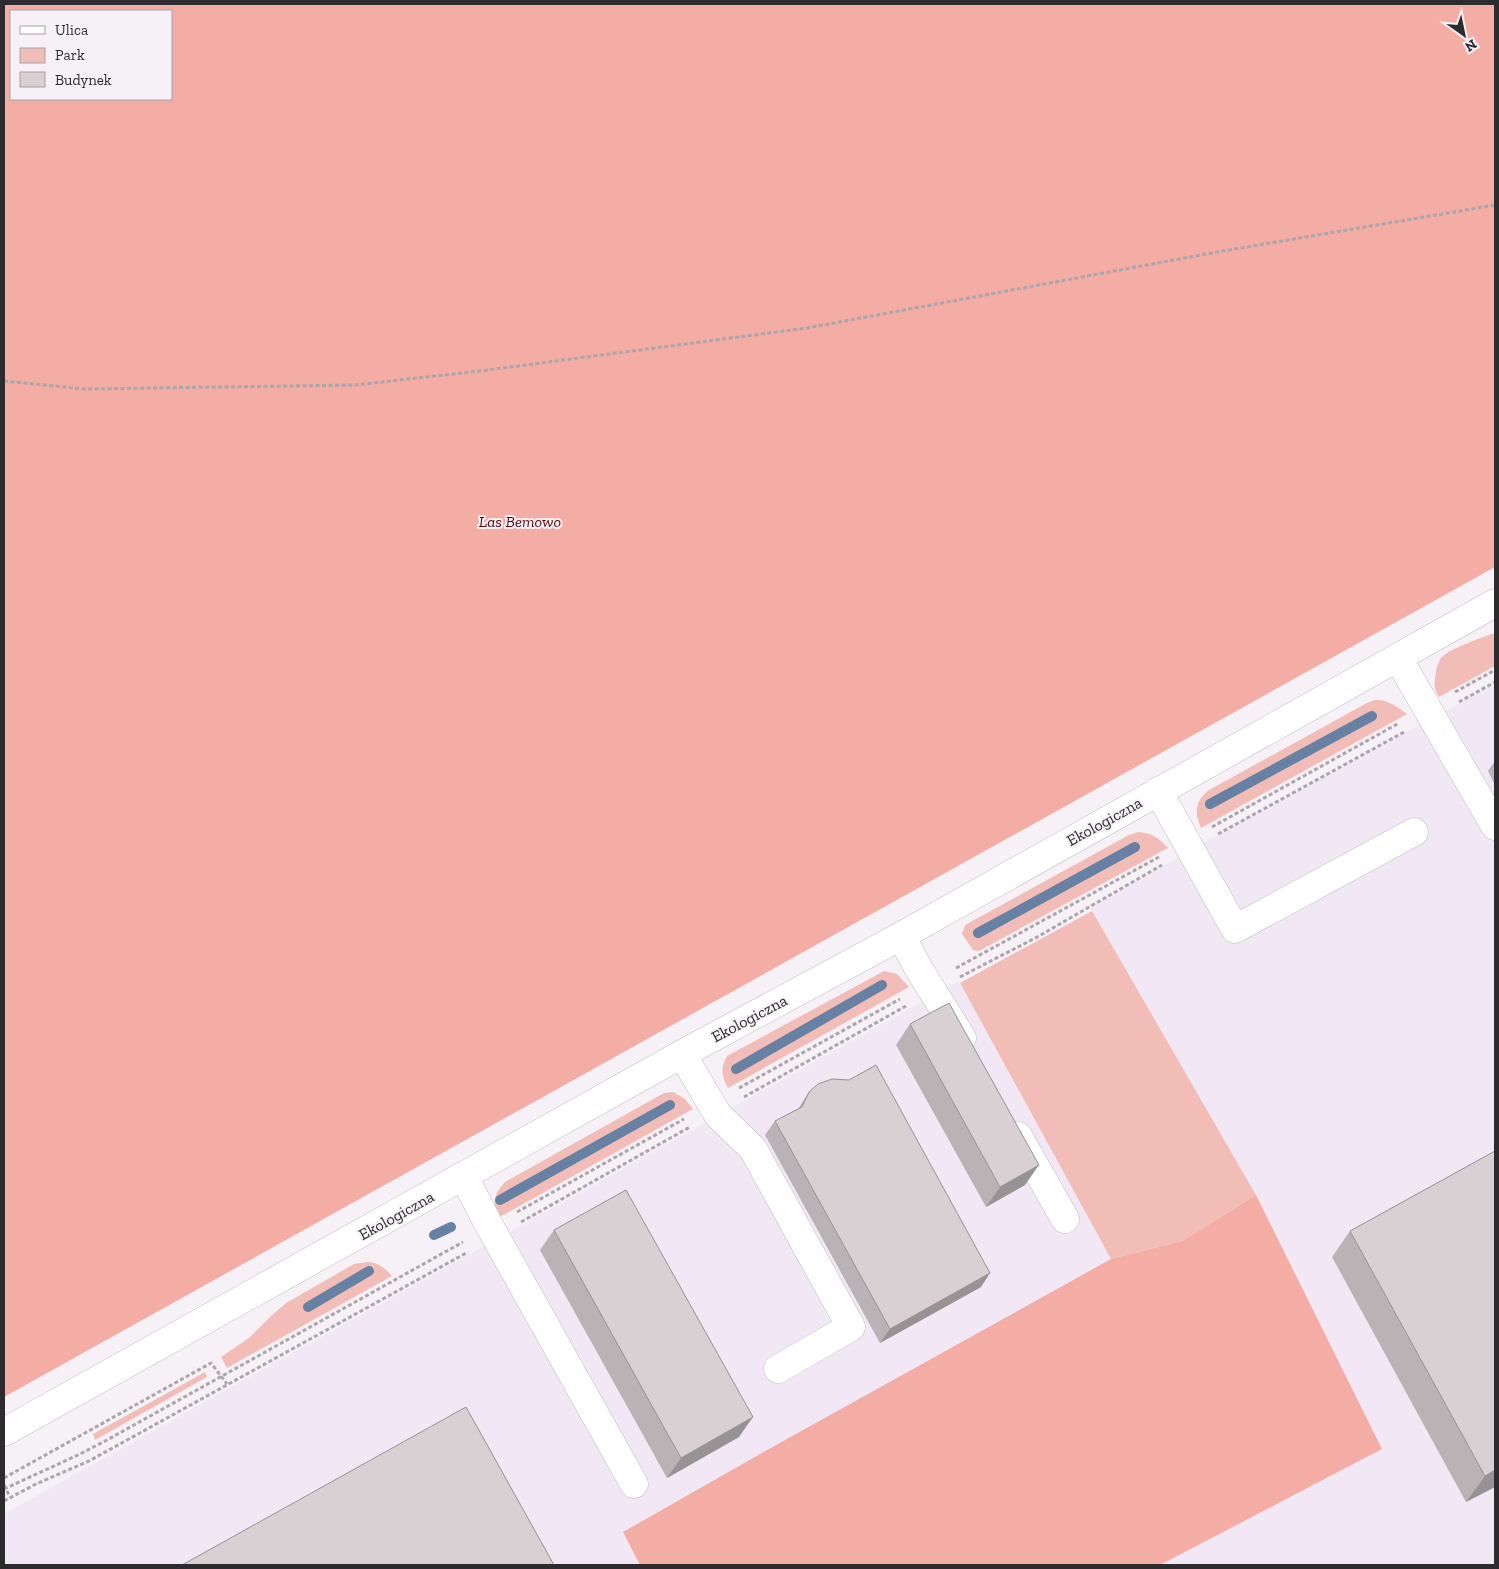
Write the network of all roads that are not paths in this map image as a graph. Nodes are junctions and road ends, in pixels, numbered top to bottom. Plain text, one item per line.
1 (1495, 603) edge
2 (1398, 658) junction
3 (1158, 791) junction
4 (1495, 826) edge
5 (1414, 832) dead end
6 (901, 936) junction
7 (682, 1054) junction
8 (973, 1056) edge
9 (1007, 1116) edge
10 (464, 1177) junction
11 (1065, 1219) dead end
12 (778, 1369) dead end
13 (4, 1432) edge
14 (634, 1484) dead end

1 - 2 street, Ekologiczna
2 - 3 street, Ekologiczna
2 - 4 street
3 - 5 street
3 - 6 street, Ekologiczna
6 - 7 street, Ekologiczna
6 - 8 street
7 - 10 street, Ekologiczna
7 - 12 street
9 - 11 street
10 - 13 street, Ekologiczna
10 - 14 street

